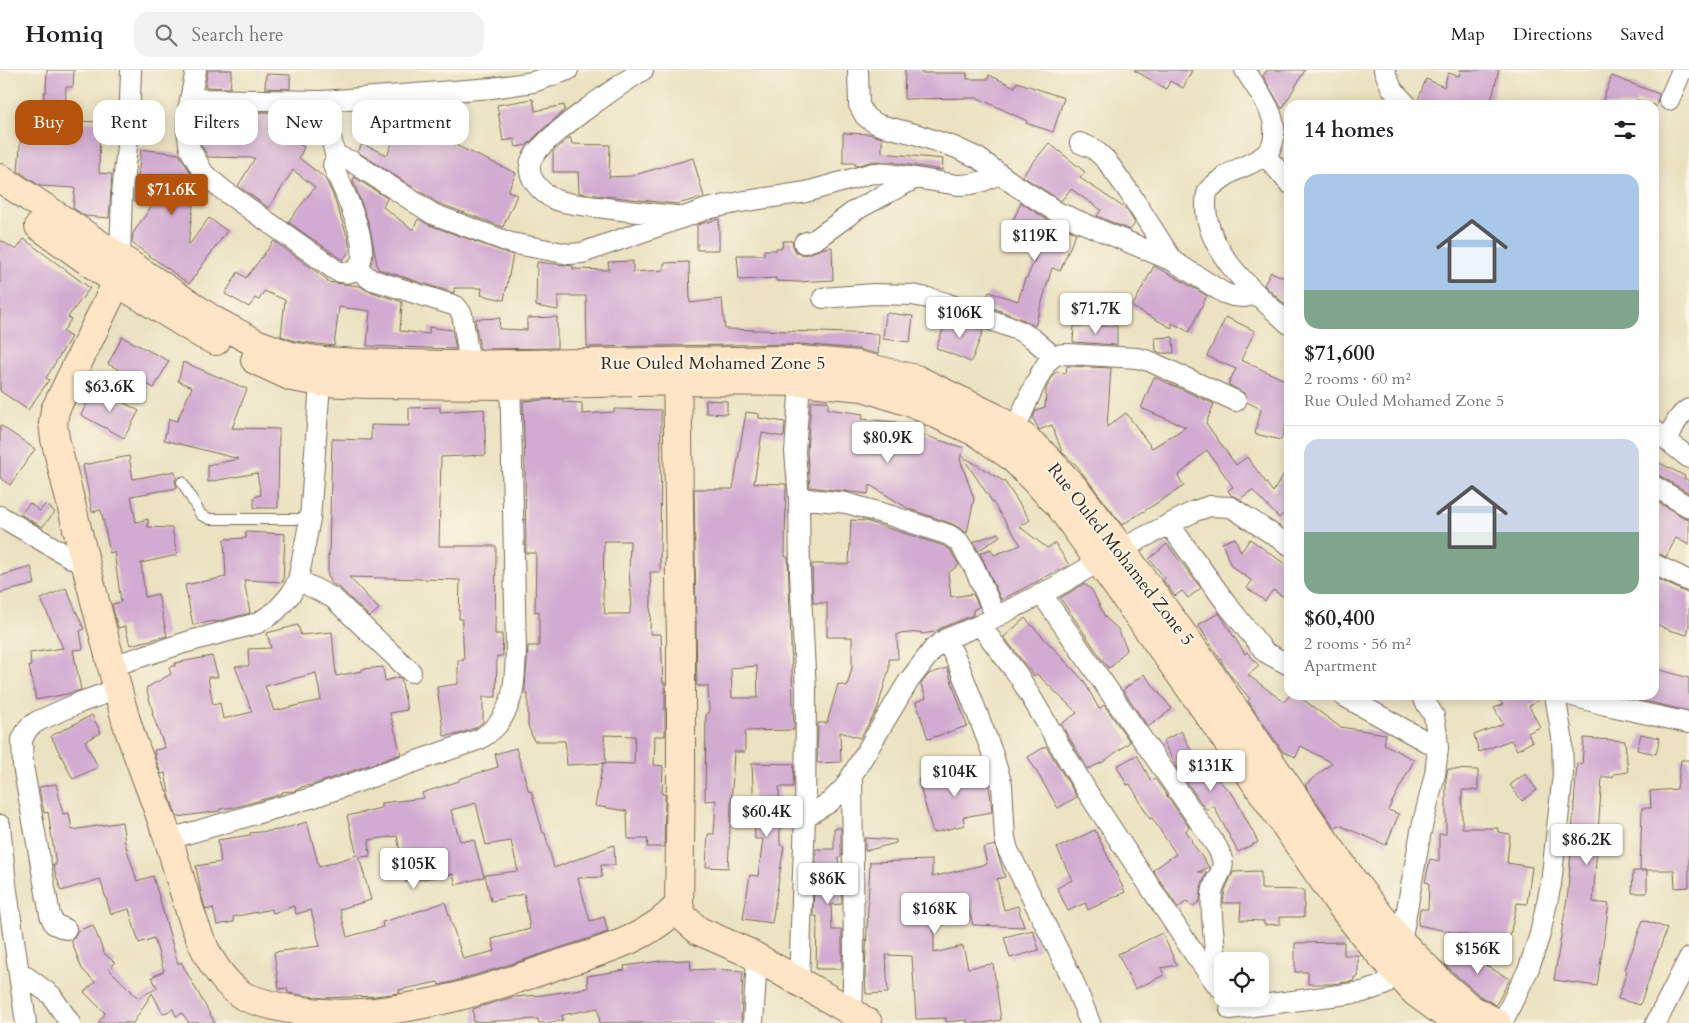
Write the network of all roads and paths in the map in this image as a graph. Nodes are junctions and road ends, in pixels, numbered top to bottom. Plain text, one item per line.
1 (131, 70) edge
2 (196, 70) edge
3 (568, 70) edge
4 (643, 70) edge
5 (858, 70) edge
6 (1245, 70) edge
7 (1384, 70) edge
8 (1682, 70) edge
9 (190, 98) junction
10 (278, 100) edge
11 (335, 100) edge
12 (1402, 100) edge
13 (1669, 100) dead end
14 (1080, 143) dead end
15 (333, 145) edge
16 (1276, 148) edge
17 (336, 158) junction
18 (1284, 170) edge
19 (999, 173) junction
20 (0, 178) edge
21 (916, 178) junction
22 (0, 196) edge
23 (681, 217) junction
24 (804, 243) dead end
25 (1173, 261) junction
26 (357, 268) junction
27 (118, 270) junction
28 (1257, 294) junction
29 (823, 298) dead end
30 (1284, 319) edge
31 (1053, 356) junction
32 (470, 365) junction
33 (321, 371) junction
34 (677, 371) junction
35 (510, 375) junction
36 (800, 382) junction
37 (1236, 400) dead end
38 (1689, 409) edge
39 (1015, 430) junction
40 (1661, 434) edge
41 (1689, 458) edge
42 (182, 482) dead end
43 (1659, 489) edge
44 (799, 498) junction
45 (1689, 507) edge
46 (0, 516) edge
47 (310, 518) junction
48 (1168, 524) junction
49 (1284, 542) edge
50 (1111, 555) junction
51 (85, 566) junction
52 (1659, 566) edge
53 (298, 580) junction
54 (1689, 581) edge
55 (1041, 593) junction
56 (988, 621) junction
57 (946, 639) junction
58 (1284, 662) edge
59 (411, 672) dead end
60 (115, 677) junction
61 (1351, 700) edge
62 (1425, 700) edge
63 (1556, 700) edge
64 (1588, 700) edge
65 (1689, 723) edge
66 (1438, 748) junction
67 (852, 776) junction
68 (804, 817) junction
69 (0, 825) edge
70 (168, 839) junction
71 (679, 906) junction
72 (66, 929) dead end
73 (1401, 942) junction
74 (1215, 952) edge
75 (757, 958) junction
76 (1689, 958) edge
77 (1394, 970) junction
78 (20, 972) junction
79 (799, 982) junction
80 (1214, 983) edge
81 (1269, 998) edge
82 (860, 1017) edge
83 (1461, 1018) edge
84 (356, 1022) edge
85 (26, 1023) edge
86 (70, 1023) edge
87 (753, 1023) edge
88 (1090, 1023) edge
89 (1497, 1023) edge
90 (1502, 1023) edge
91 (1656, 1023) edge

1 - 27 street
2 - 9 street
3 - 11 street
4 - 23 street
5 - 19 street
6 - 16 street
7 - 12 street
8 - 13 street
9 - 10 street
9 - 26 street
14 - 25 street
15 - 17 street
16 - 18 street
16 - 28 street
17 - 23 street
17 - 26 street
19 - 21 street
19 - 25 street
20 - 27 street, Rue Ouled Mohamed Zone 5
21 - 23 street
21 - 24 street
22 - 27 street
25 - 28 street
26 - 32 street
27 - 33 street, Rue Ouled Mohamed Zone 5
27 - 51 street
28 - 30 street
29 - 31 street
31 - 37 street
31 - 39 street
32 - 33 street, Rue Ouled Mohamed Zone 5
32 - 35 street, Rue Ouled Mohamed Zone 5
33 - 35 street, Rue Ouled Mohamed Zone 5
33 - 47 street
34 - 35 street, Rue Ouled Mohamed Zone 5
34 - 36 street, Rue Ouled Mohamed Zone 5
34 - 39 street, Rue Ouled Mohamed Zone 5
34 - 71 street
35 - 70 street
36 - 44 street
36 - 50 street, Rue Ouled Mohamed Zone 5
38 - 40 street
39 - 50 street, Rue Ouled Mohamed Zone 5
40 - 41 street
42 - 47 lane
43 - 45 street
44 - 56 street
44 - 68 street
46 - 51 street
47 - 53 street
48 - 49 street
48 - 50 street
48 - 58 street
50 - 55 street
50 - 73 street, Rue Ouled Mohamed Zone 5
50 - 77 street, Rue Ouled Mohamed Zone 5
51 - 60 street
52 - 54 street
53 - 59 street
53 - 60 street
55 - 56 street
55 - 74 street
56 - 57 street
56 - 80 street
57 - 67 street
57 - 88 street
60 - 70 street
60 - 72 street
61 - 66 street
62 - 66 street
63 - 90 street
64 - 65 street
66 - 73 street
67 - 68 street
67 - 82 street
68 - 79 street
69 - 78 street
70 - 84 street
71 - 75 street
71 - 84 street
73 - 77 street
73 - 83 street, Rue Ouled Mohamed Zone 5
75 - 79 street
75 - 87 street
76 - 91 street
77 - 81 street
77 - 83 street, Rue Ouled Mohamed Zone 5
78 - 85 street
78 - 86 street
79 - 82 street
83 - 89 street

